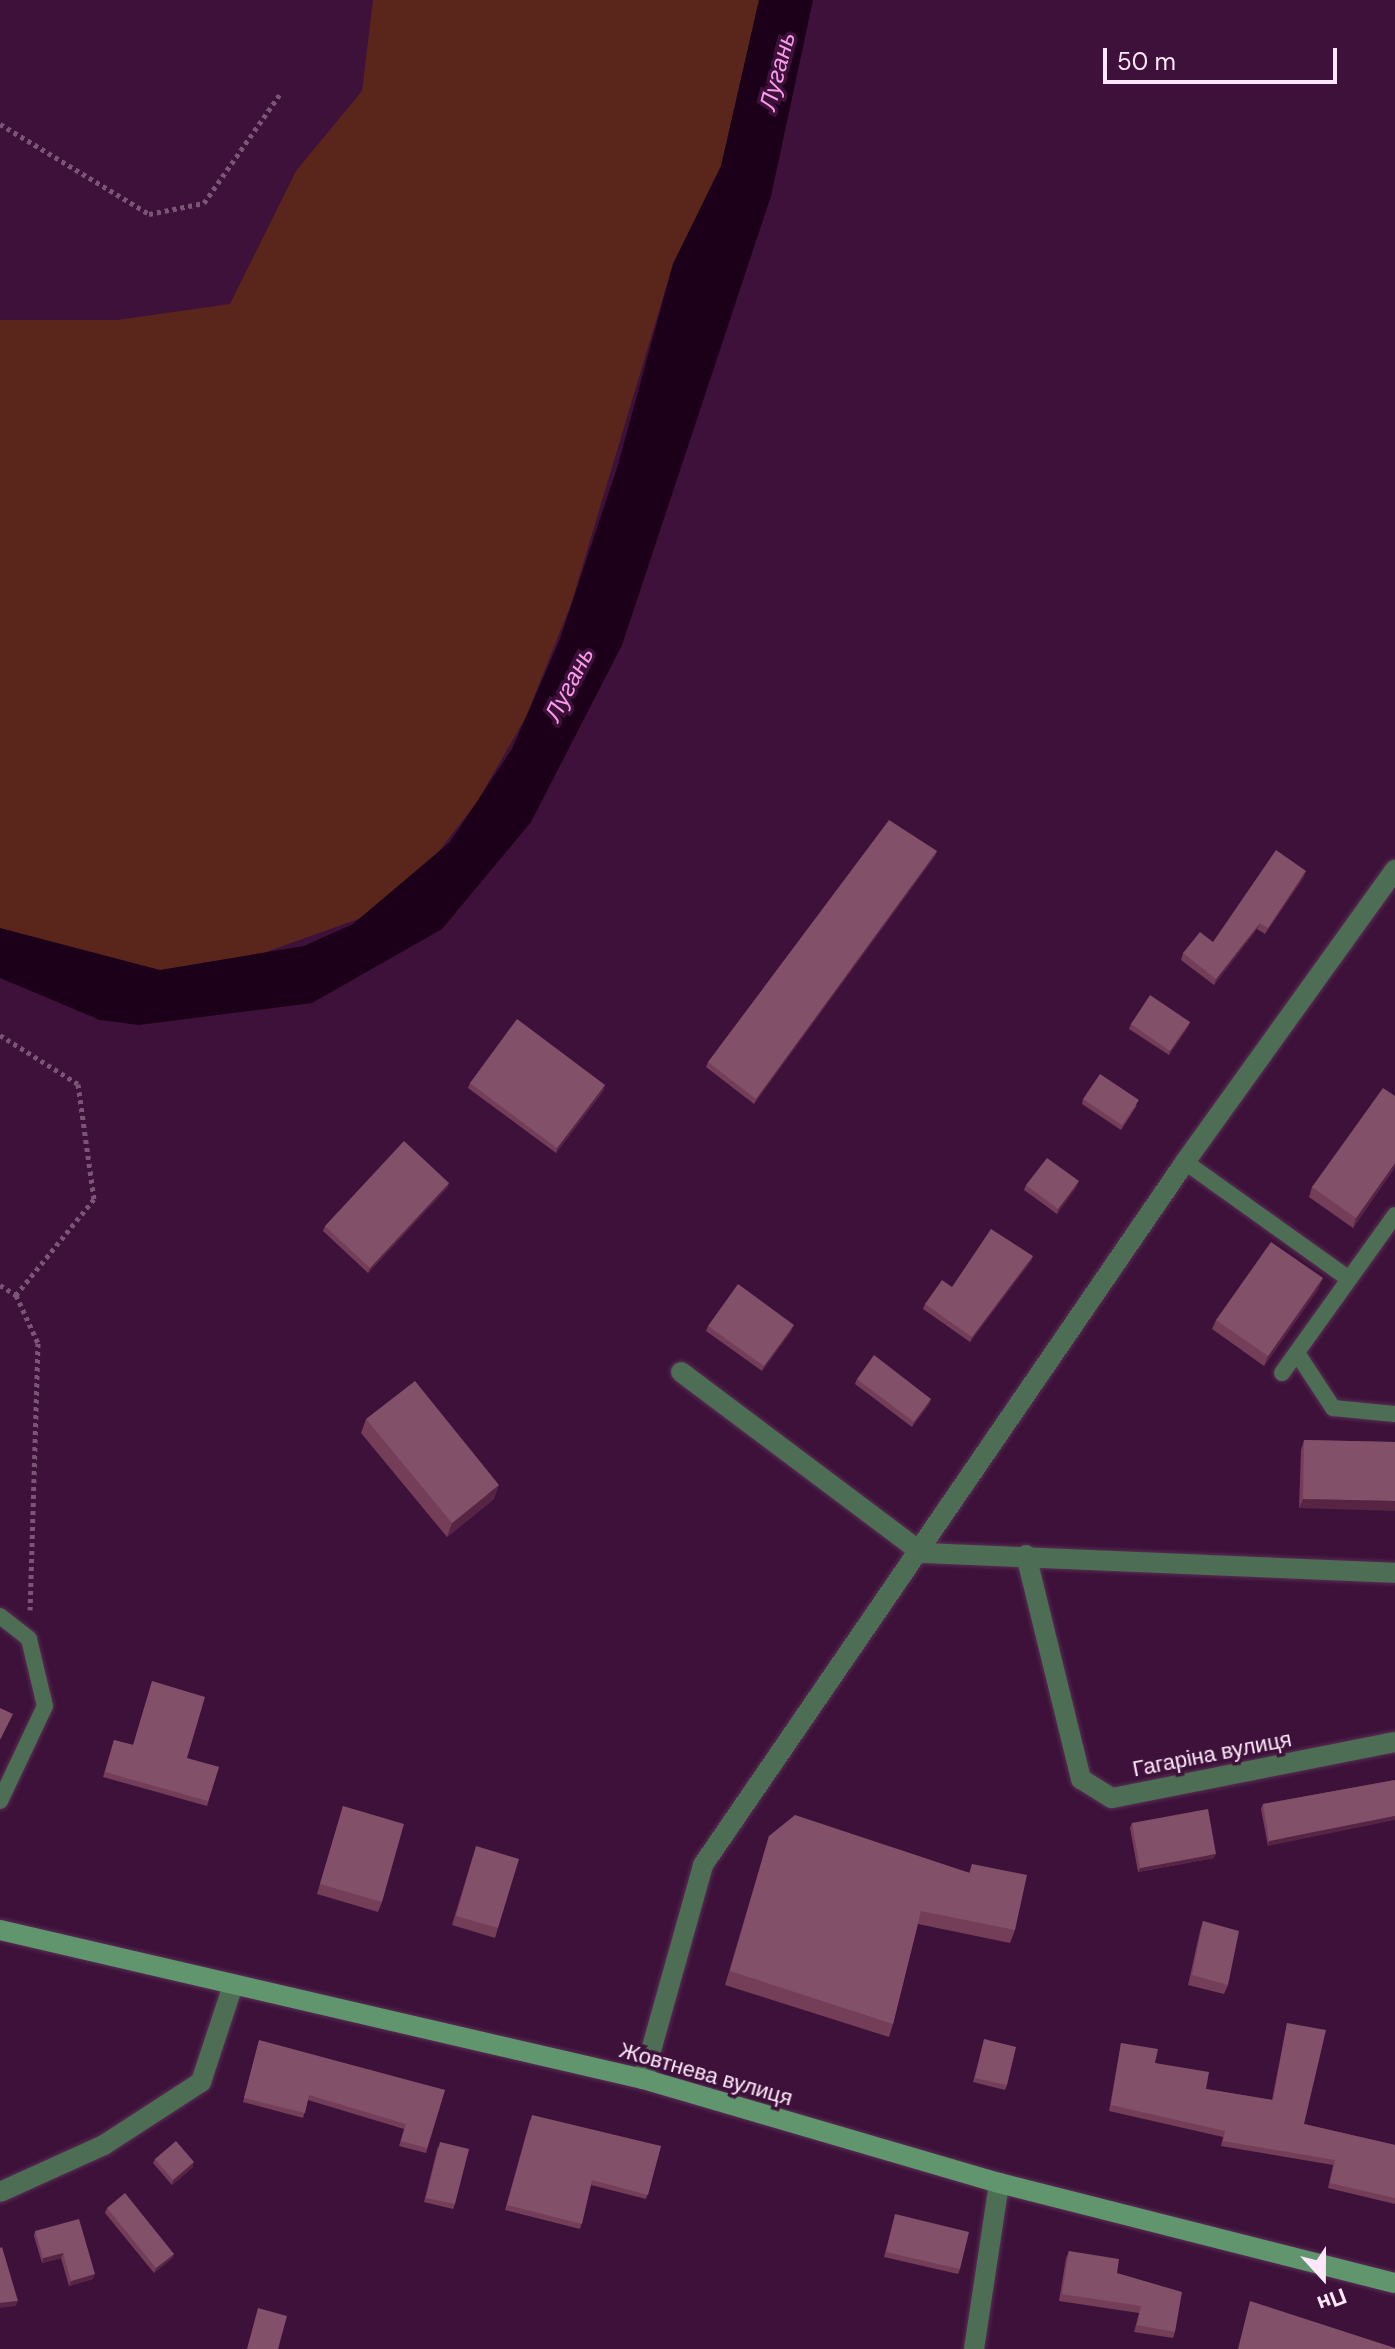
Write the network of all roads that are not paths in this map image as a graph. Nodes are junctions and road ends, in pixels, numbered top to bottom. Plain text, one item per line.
1 (1395, 870) edge
2 (1185, 1162) junction
3 (1395, 1215) edge
4 (1349, 1279) junction
5 (1297, 1353) junction
6 (681, 1372) dead end
7 (1282, 1373) dead end
8 (1395, 1414) edge
9 (922, 1553) junction
10 (1026, 1555) junction
11 (1395, 1573) edge
12 (0, 1616) edge
13 (1395, 1742) edge
14 (0, 1801) edge
15 (0, 1930) edge
16 (233, 1985) junction
17 (643, 2079) junction
18 (999, 2183) junction
19 (0, 2192) edge
20 (1395, 2283) edge
21 (974, 2349) edge

1 - 2 street
2 - 4 lane
2 - 9 street
3 - 4 lane
4 - 5 lane
5 - 7 lane
5 - 8 lane
6 - 9 street
9 - 10 street
9 - 17 street
10 - 11 street
10 - 13 street, Гагаріна вулиця
12 - 14 lane
15 - 16 street, Жовтнева вулиця
16 - 17 street, Жовтнева вулиця
16 - 19 street
17 - 18 street, Жовтнева вулиця
18 - 20 street, Жовтнева вулиця
18 - 21 street

